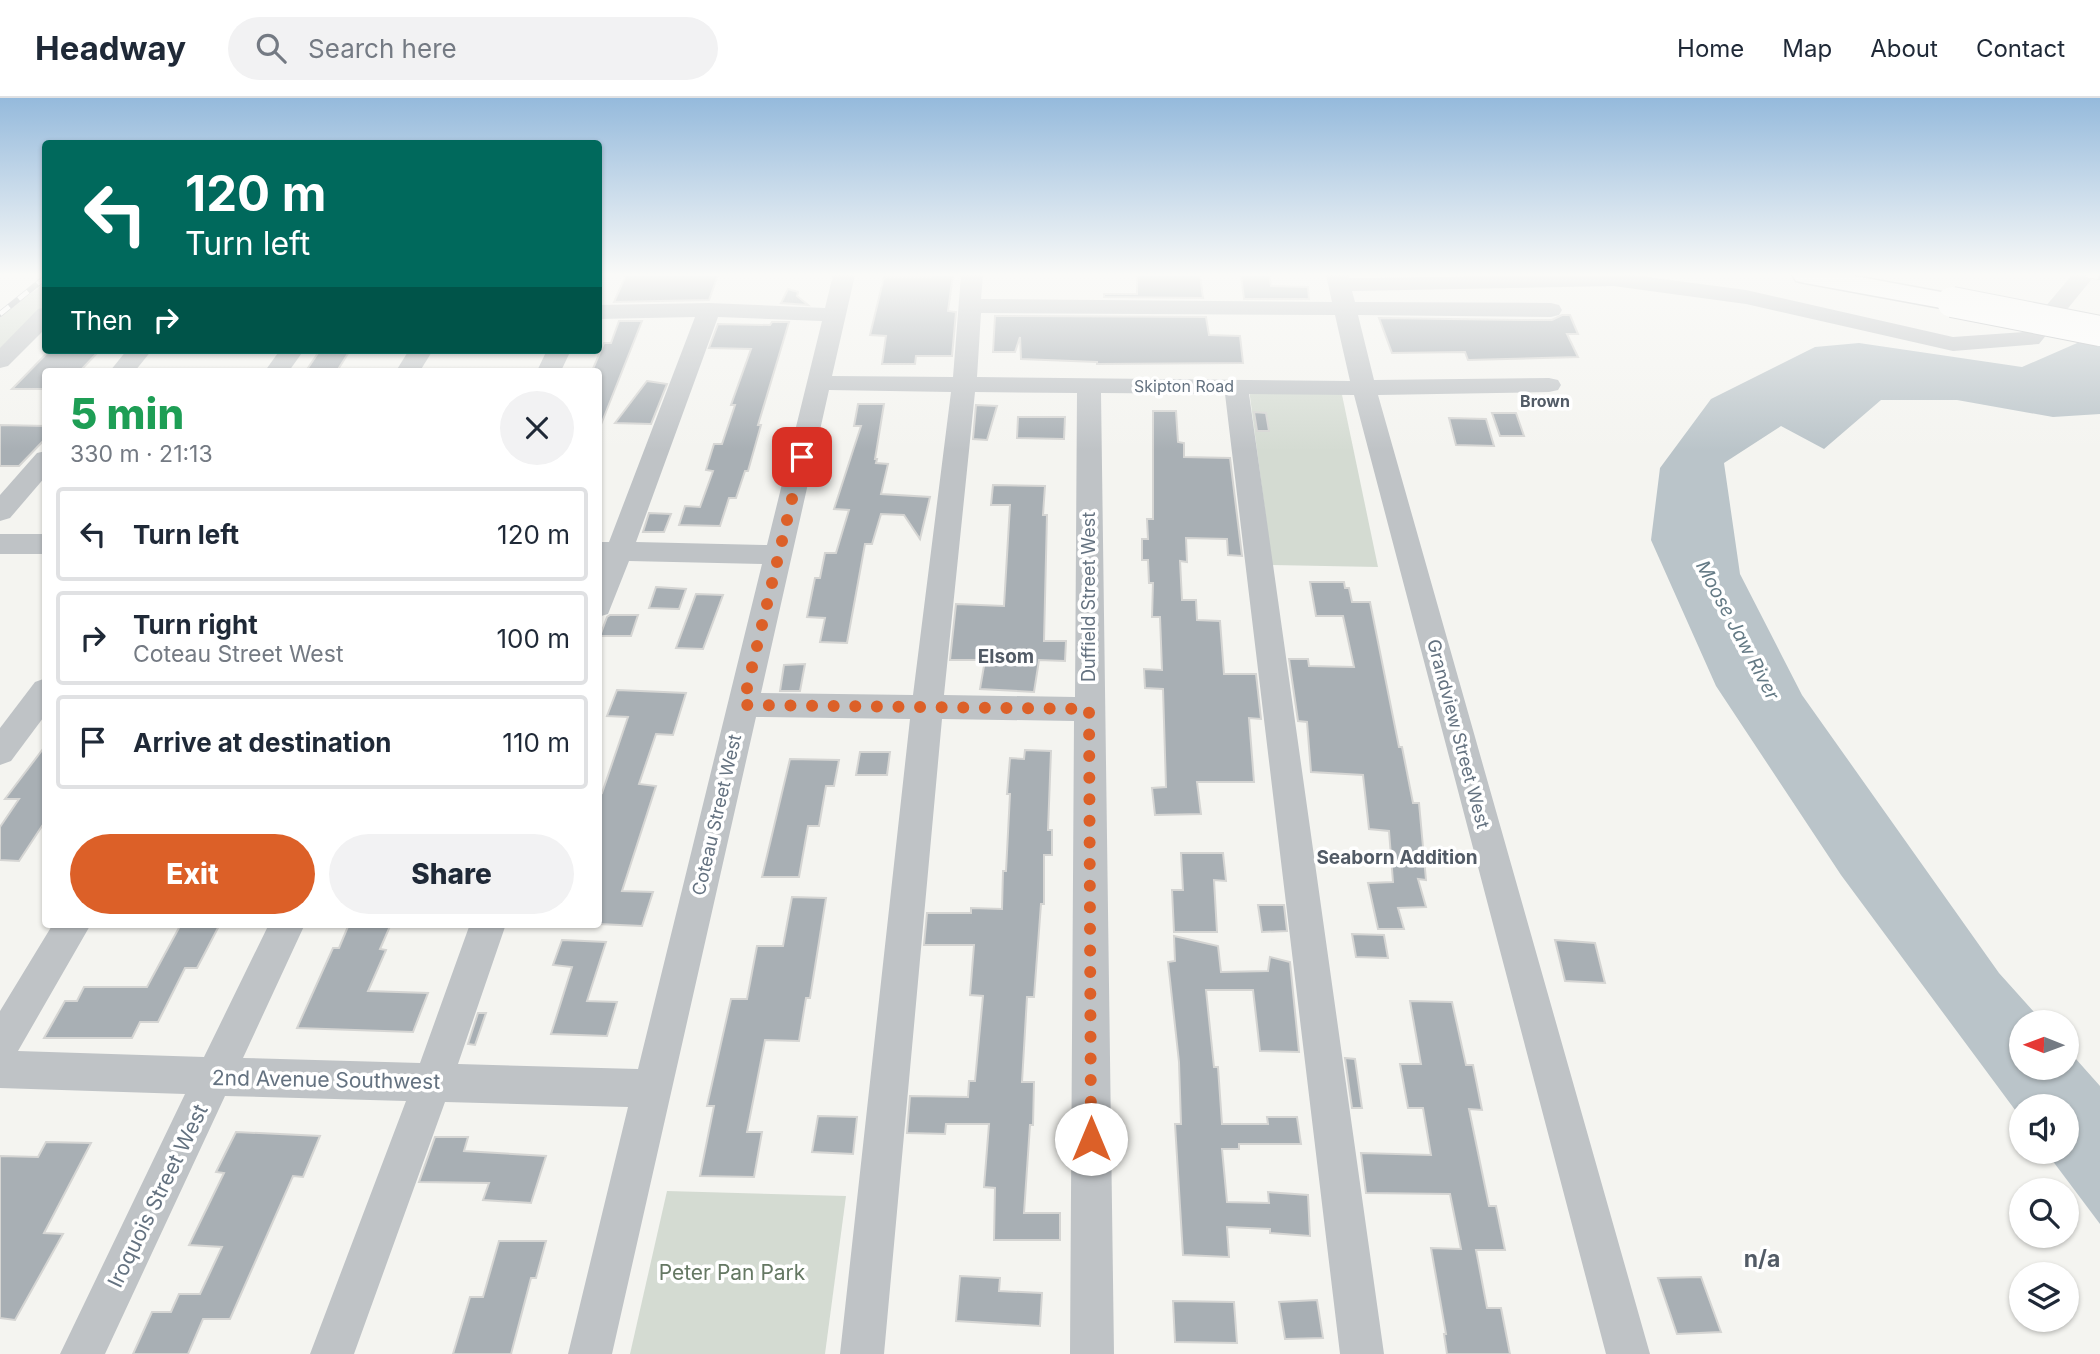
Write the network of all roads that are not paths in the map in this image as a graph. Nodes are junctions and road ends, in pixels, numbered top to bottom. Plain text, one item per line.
1 (27, 334) edge
2 (699, 334) edge
3 (831, 334) edge
4 (968, 334) edge
5 (1351, 334) edge
6 (1906, 334) edge
7 (2035, 334) edge
8 (136, 354) edge
9 (0, 361) edge
10 (124, 368) edge
11 (819, 383) junction
12 (964, 385) junction
13 (1549, 385) dead end
14 (1089, 386) junction
15 (1236, 387) junction
16 (1364, 388) junction
17 (42, 464) edge
18 (0, 512) edge
19 (0, 544) edge
20 (42, 544) edge
21 (608, 551) edge
22 (780, 555) junction
23 (602, 585) edge
24 (42, 695) edge
25 (743, 705) junction
26 (927, 709) junction
27 (1089, 709) junction
28 (0, 752) edge
29 (71, 928) edge
30 (286, 928) edge
31 (487, 928) edge
32 (0, 1046) edge
33 (0, 1069) edge
34 (215, 1078) junction
35 (433, 1081) junction
36 (653, 1089) junction
37 (82, 1354) edge
38 (331, 1354) edge
39 (590, 1354) edge
40 (862, 1354) edge
41 (1092, 1354) edge
42 (1362, 1354) edge
43 (1628, 1354) edge

1 - 9 street
2 - 21 street
3 - 11 street, Coteau Street West
4 - 12 street
5 - 16 street, Grandview Street West
6 - 7 street
8 - 10 street
11 - 12 street, Skipton Road
11 - 22 street, Coteau Street West
12 - 14 street, Skipton Road
12 - 26 street
13 - 16 street, Skipton Road
14 - 15 street, Skipton Road
14 - 27 street, Duffield Street West
15 - 16 street, Skipton Road
15 - 42 street
16 - 43 street, Grandview Street West
17 - 18 street
19 - 20 street
21 - 22 street
21 - 23 street
22 - 25 street, Coteau Street West
24 - 28 street
25 - 26 street
25 - 36 street, Coteau Street West
26 - 27 street
26 - 40 street
27 - 41 street, Duffield Street West
29 - 32 street
30 - 34 street, Iroquois Street West
31 - 35 street
33 - 34 street, 2nd Avenue Southwest
34 - 35 street, 2nd Avenue Southwest
34 - 37 street, Iroquois Street West
35 - 36 street, 2nd Avenue Southwest
35 - 38 street
36 - 39 street, Coteau Street West

